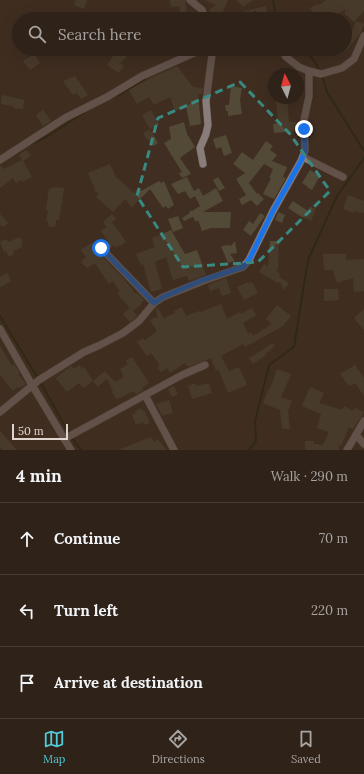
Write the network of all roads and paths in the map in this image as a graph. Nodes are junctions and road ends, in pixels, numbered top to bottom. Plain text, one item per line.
1 (190, 0) edge
2 (203, 12) edge
3 (364, 36) edge
4 (187, 56) edge
5 (212, 56) edge
6 (285, 56) edge
7 (309, 72) junction
8 (303, 157) junction
9 (0, 160) edge
10 (204, 164) dead end
11 (343, 177) dead end
12 (101, 248) dead end
13 (154, 303) junction
14 (0, 329) edge
15 (205, 365) dead end
16 (32, 385) junction
17 (145, 395) junction
18 (0, 412) edge
19 (364, 422) edge
20 (356, 435) junction
21 (64, 439) junction
22 (364, 444) edge
23 (71, 450) edge
24 (174, 450) edge
25 (347, 450) edge

1 - 2 street
3 - 7 street
4 - 9 street
5 - 10 street
6 - 7 street
7 - 8 street
8 - 11 street
8 - 13 street
12 - 13 street
13 - 16 street
14 - 16 street
15 - 17 street
16 - 18 street
16 - 21 street
17 - 21 street
17 - 24 street
19 - 20 street
20 - 22 street
20 - 25 street
21 - 23 street

